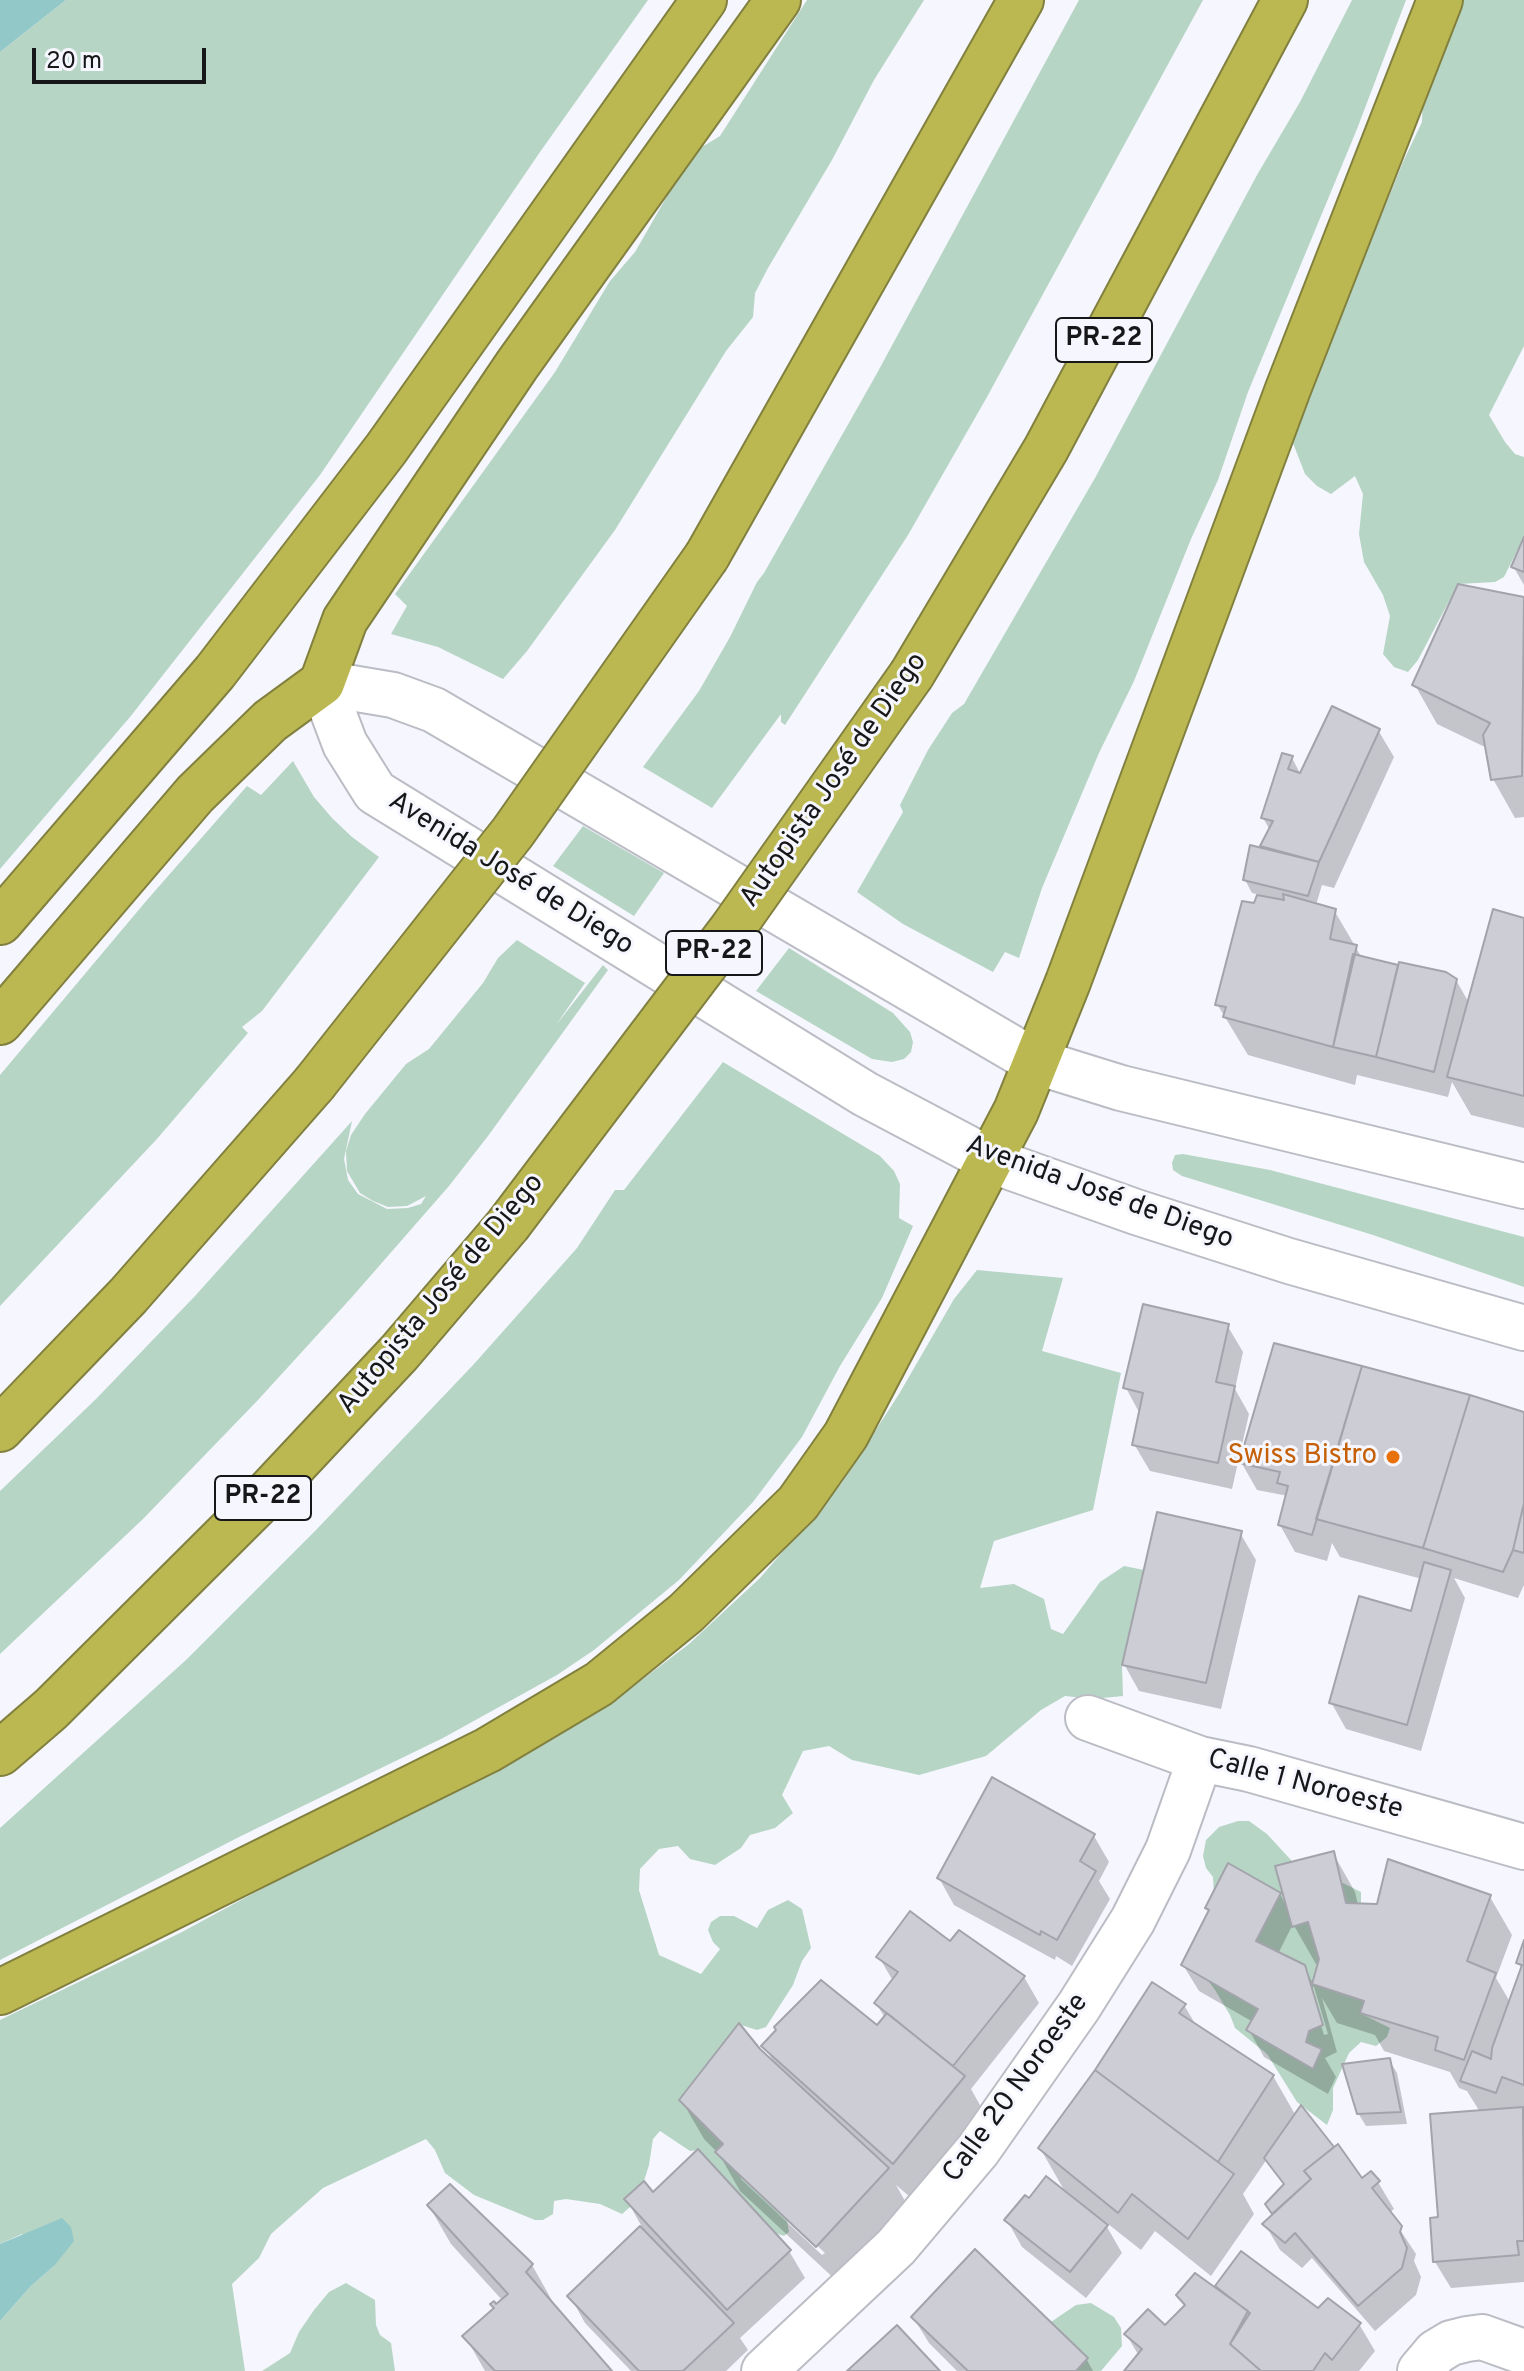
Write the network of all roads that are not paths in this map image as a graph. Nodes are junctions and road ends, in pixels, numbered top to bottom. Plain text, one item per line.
1 (704, 0) edge
2 (778, 0) edge
3 (1021, 0) edge
4 (1285, 0) edge
5 (1440, 0) edge
6 (322, 683) junction
7 (0, 922) edge
8 (0, 1022) edge
9 (1034, 1061) junction
10 (990, 1160) junction
11 (1524, 1186) edge
12 (1524, 1328) edge
13 (0, 1429) edge
14 (1088, 1718) dead end
15 (0, 1753) edge
16 (1200, 1759) junction
17 (1524, 1847) edge
18 (0, 1992) edge
19 (1524, 2352) edge
20 (764, 2371) edge
21 (1420, 2371) edge

1 - 7 highway
2 - 6 highway
3 - 13 highway, bridge
4 - 15 highway, Autopista José de Diego / PR-22, bridge
5 - 9 highway
6 - 8 highway
6 - 9 main road
6 - 10 main road, Avenida José de Diego
9 - 10 highway
9 - 11 main road
10 - 12 main road, Avenida José de Diego
10 - 18 highway
14 - 16 main road, Calle 1 Noroeste
16 - 17 main road, Calle 1 Noroeste
16 - 20 main road, Calle 20 Noroeste
19 - 21 main road

